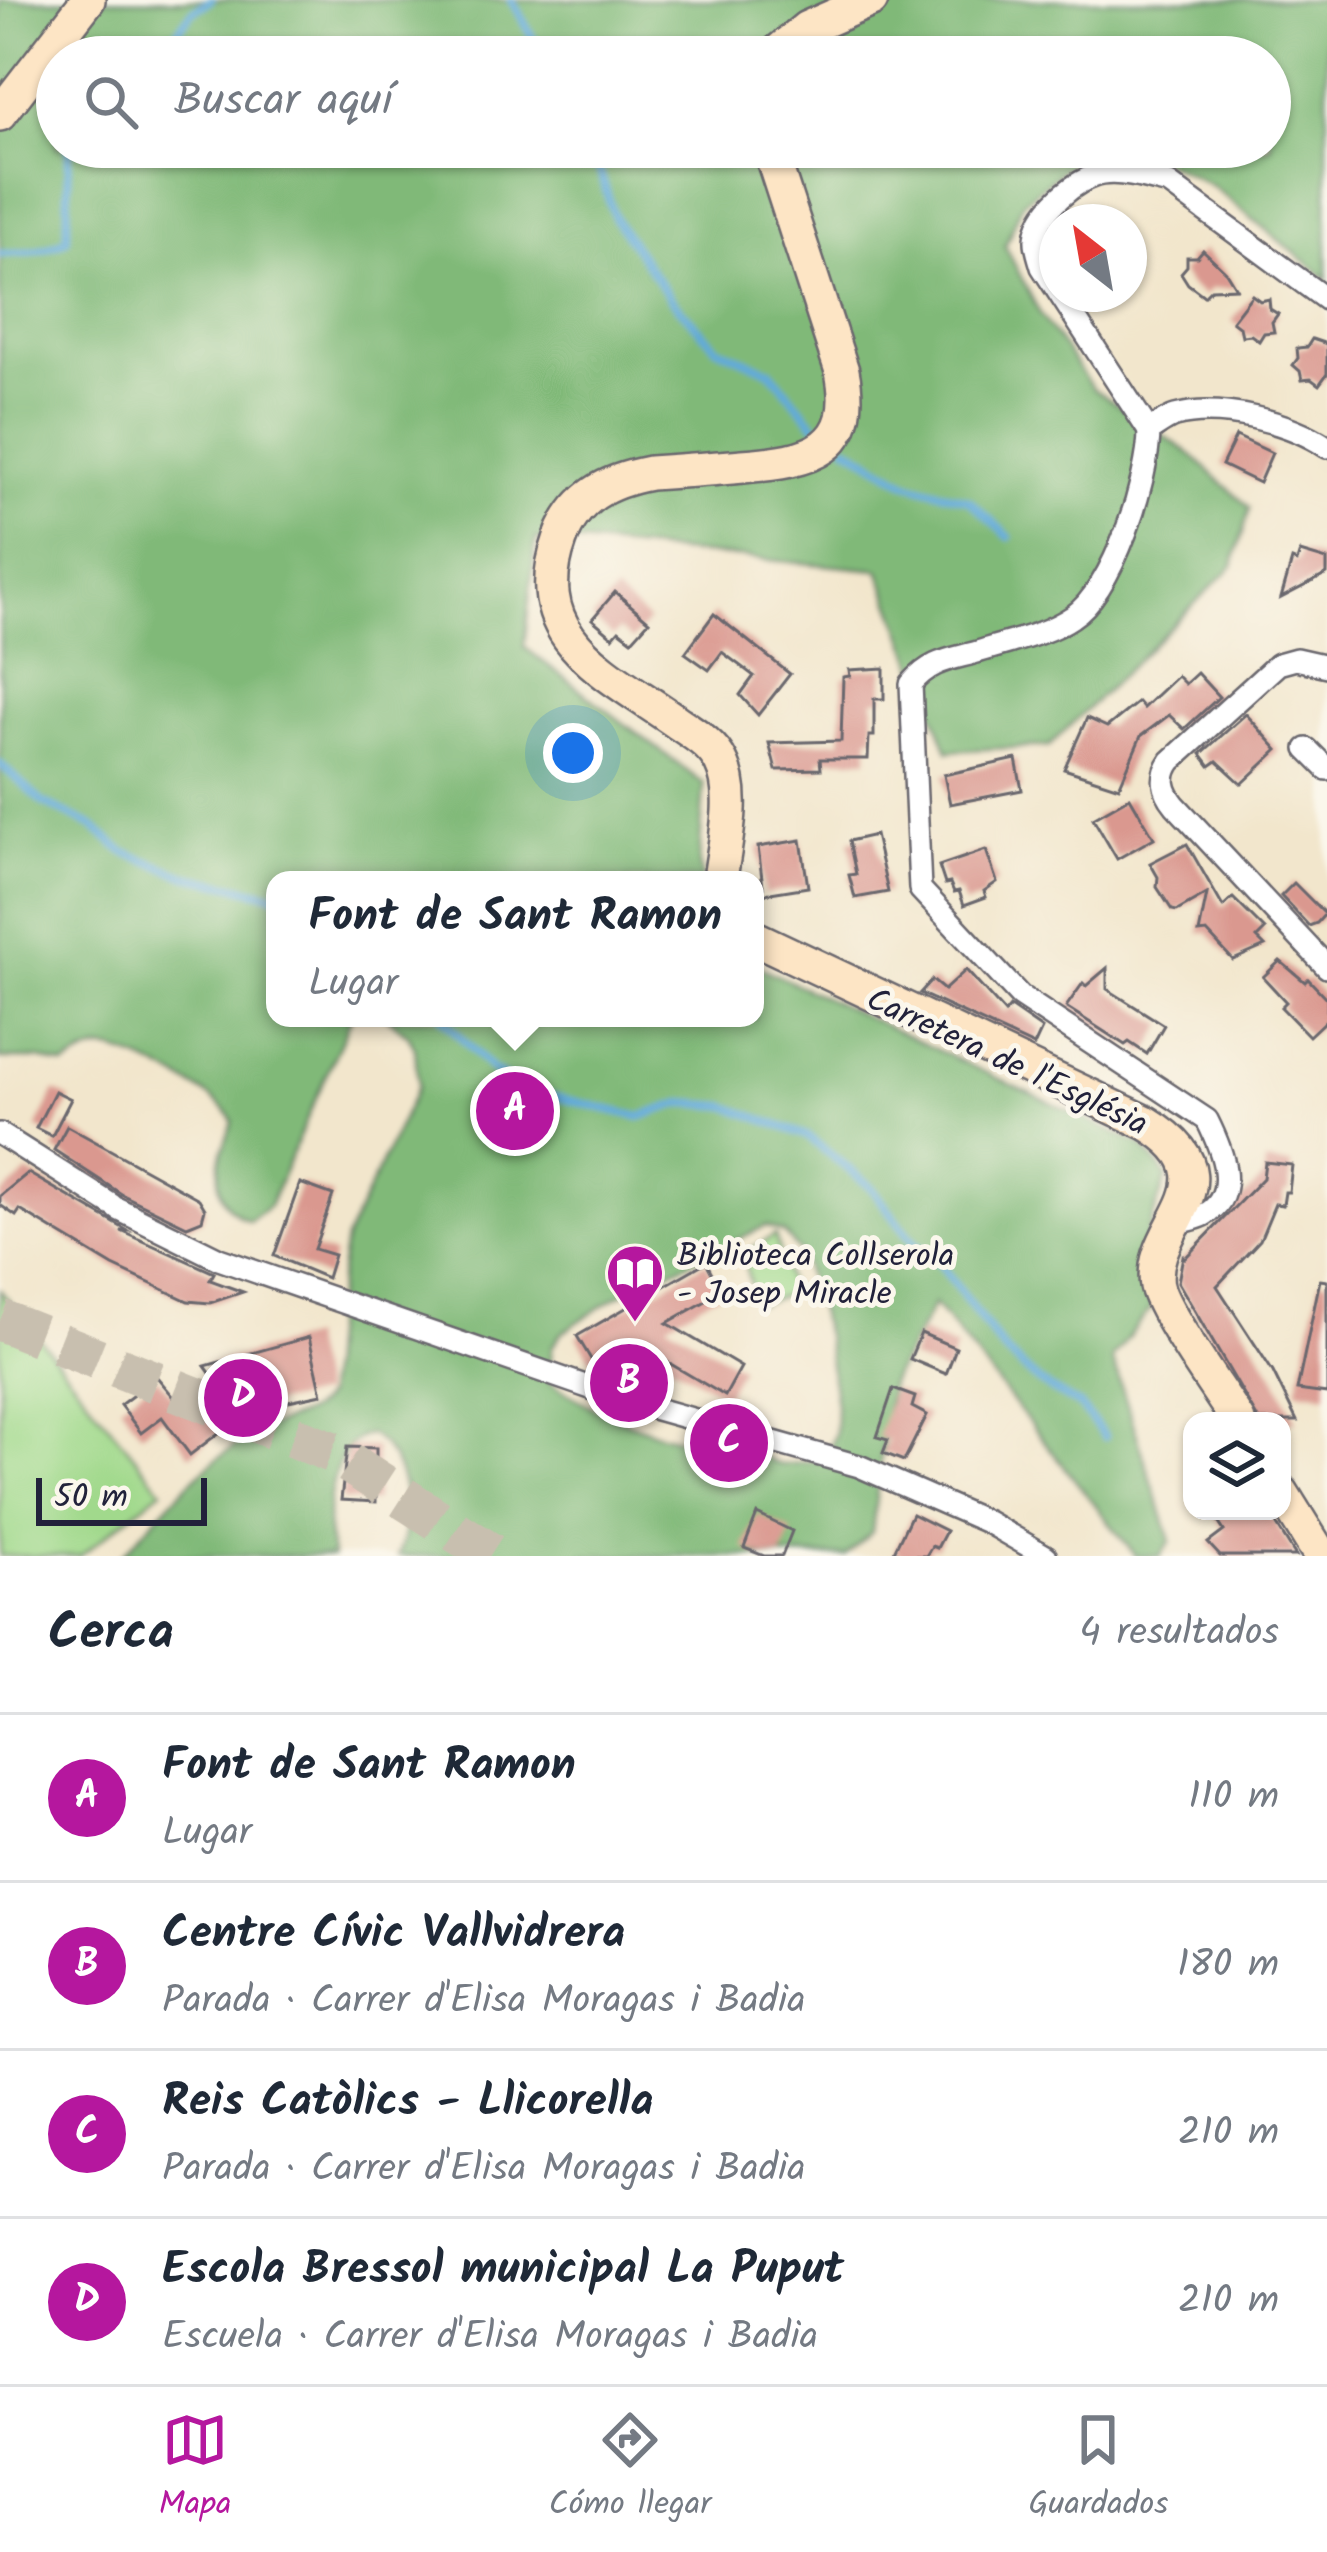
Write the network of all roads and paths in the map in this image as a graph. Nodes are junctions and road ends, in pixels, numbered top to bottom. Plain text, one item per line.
1 (88, 0) edge
2 (871, 0) edge
3 (60, 36) edge
4 (797, 36) edge
5 (36, 67) edge
6 (0, 114) edge
7 (776, 168) edge
8 (1327, 301) edge
9 (1149, 431) junction
10 (1327, 447) edge
11 (1327, 666) edge
12 (1307, 748) dead end
13 (1327, 769) edge
14 (721, 871) edge
15 (764, 942) edge
16 (1327, 967) edge
17 (0, 1134) edge
18 (1176, 1224) junction
19 (1233, 1412) edge
20 (1291, 1507) edge
21 (1046, 1556) edge
22 (1321, 1556) edge

1 - 3 main road
2 - 4 main road
5 - 6 main road
7 - 14 main road
8 - 9 street
9 - 10 street
9 - 18 street
11 - 16 street
12 - 13 street
15 - 18 main road, Carretera de l'Església
17 - 21 street
18 - 19 main road, Carretera de l'Església
20 - 22 main road

